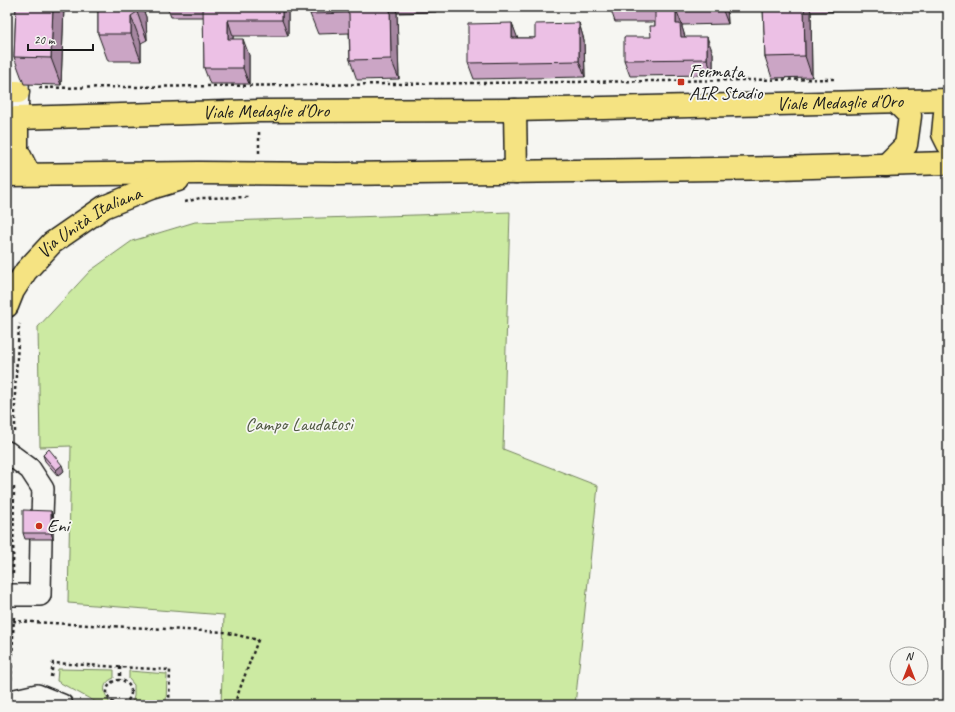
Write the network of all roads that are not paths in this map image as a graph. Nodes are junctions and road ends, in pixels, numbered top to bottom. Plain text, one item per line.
1 (21, 7) edge
2 (21, 90) edge
3 (948, 100) edge
4 (896, 102) junction
5 (515, 110) junction
6 (948, 110) edge
7 (12, 121) edge
8 (948, 144) edge
9 (948, 163) edge
10 (886, 165) junction
11 (516, 172) junction
12 (199, 173) junction
13 (21, 175) edge
14 (14, 313) edge
15 (10, 455) edge
16 (42, 516) edge
17 (42, 539) edge
18 (11, 595) edge
19 (14, 700) edge
20 (62, 705) edge

1 - 2 street
2 - 7 street
3 - 4 main road, Viale Medaglie d'Oro
4 - 5 main road, Viale Medaglie d'Oro
4 - 10 main road
5 - 7 main road, Viale Medaglie d'Oro
5 - 11 main road
6 - 8 main road
7 - 13 main road
9 - 10 main road
10 - 11 main road
11 - 12 main road
12 - 13 main road
12 - 14 main road, Via Unità Italiana
15 - 16 street
17 - 18 street
19 - 20 street

